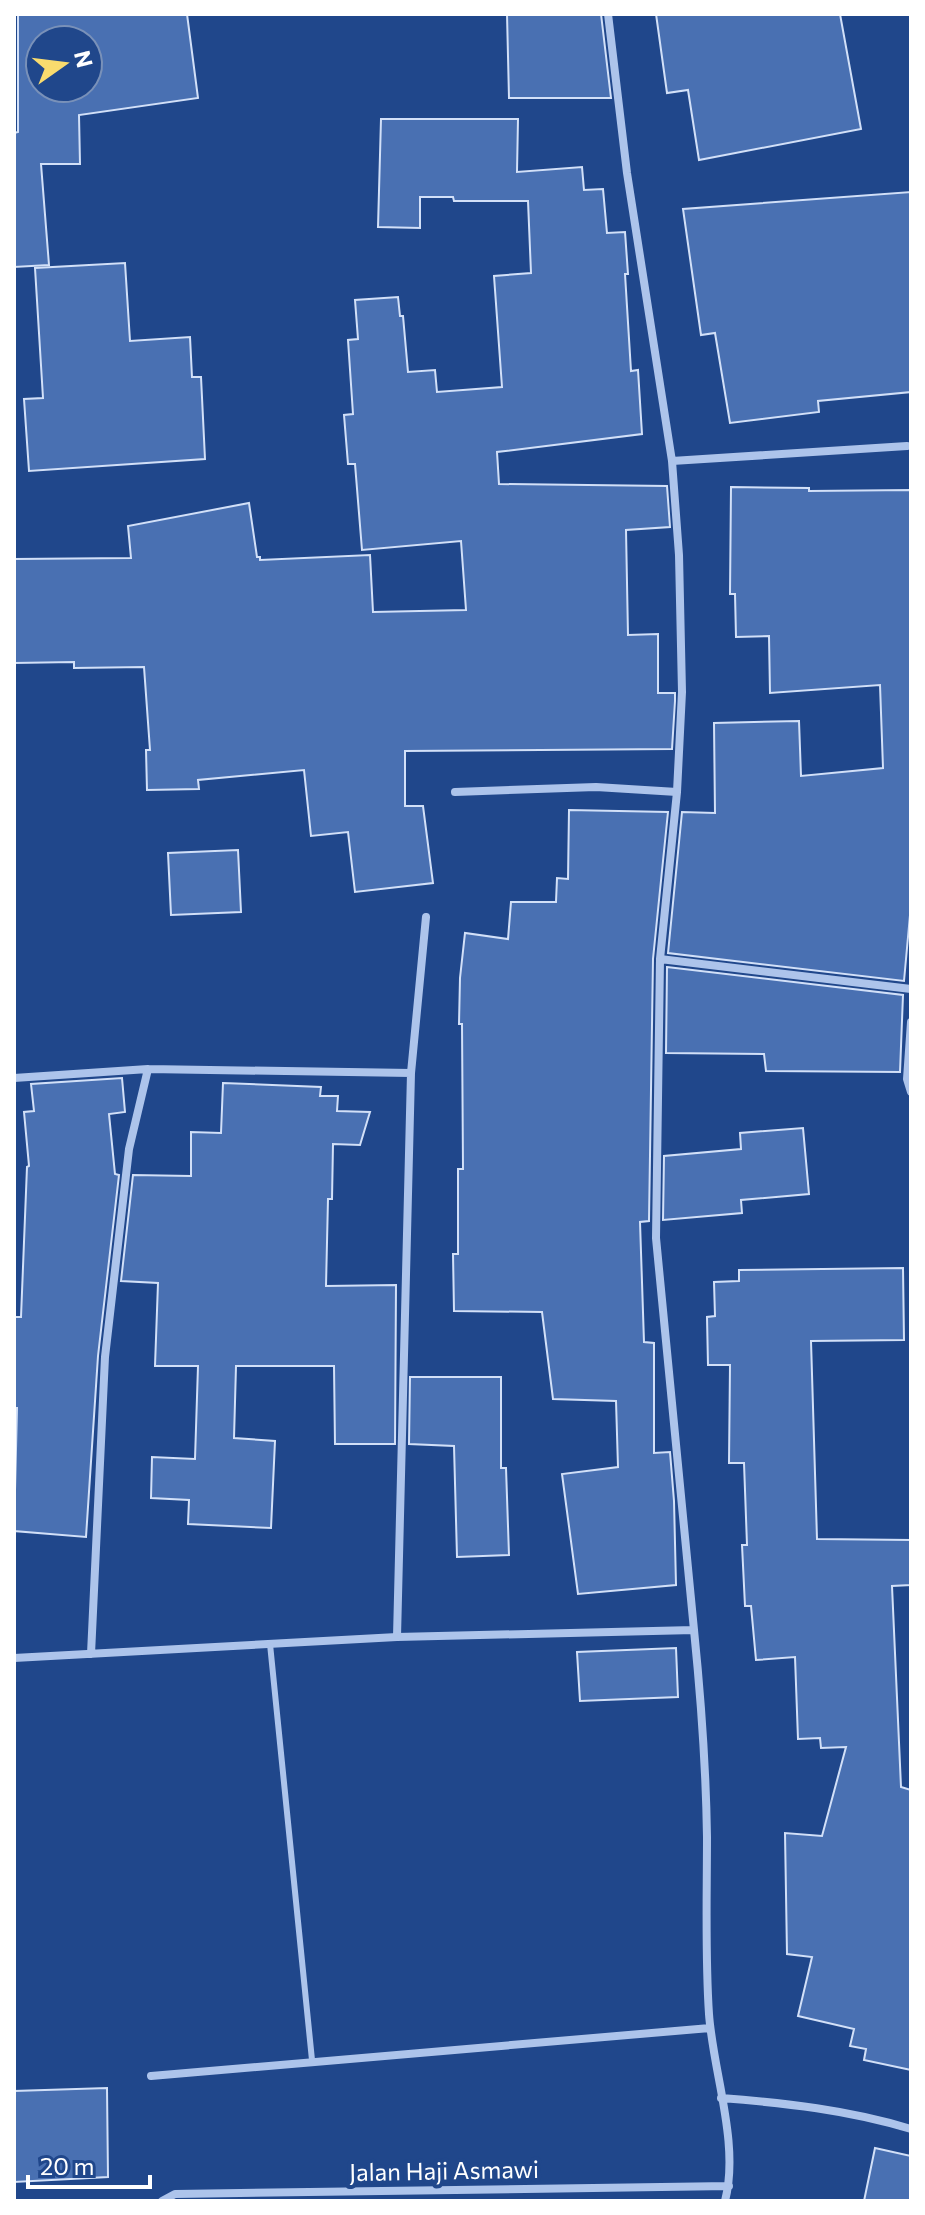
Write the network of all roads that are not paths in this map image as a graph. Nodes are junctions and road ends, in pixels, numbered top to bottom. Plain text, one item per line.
1 (608, 14) edge
2 (907, 446) dead end
3 (672, 461) junction
4 (455, 792) dead end
5 (677, 792) junction
6 (426, 917) dead end
7 (660, 959) junction
8 (911, 989) edge
9 (911, 1022) edge
10 (148, 1069) junction
11 (411, 1073) junction
12 (14, 1078) edge
13 (911, 1092) edge
14 (694, 1630) junction
15 (397, 1637) junction
16 (270, 1644) junction
17 (91, 1654) junction
18 (14, 1658) edge
19 (710, 2028) junction
20 (312, 2060) junction
21 (151, 2076) dead end
22 (721, 2098) junction
23 (911, 2129) edge
24 (729, 2186) junction
25 (162, 2201) edge
26 (725, 2201) edge

1 - 3 street
2 - 3 street
3 - 5 street
4 - 5 street
5 - 7 street
6 - 11 street
7 - 8 street
7 - 14 street
9 - 13 street
10 - 11 street
10 - 12 street
10 - 17 street
11 - 15 street
14 - 15 street
14 - 19 street
15 - 16 street
16 - 17 street
16 - 20 lane
17 - 18 street
19 - 20 street
19 - 22 street
20 - 21 street
22 - 23 street
22 - 24 street
24 - 25 street, Jalan Haji Asmawi
24 - 26 street

